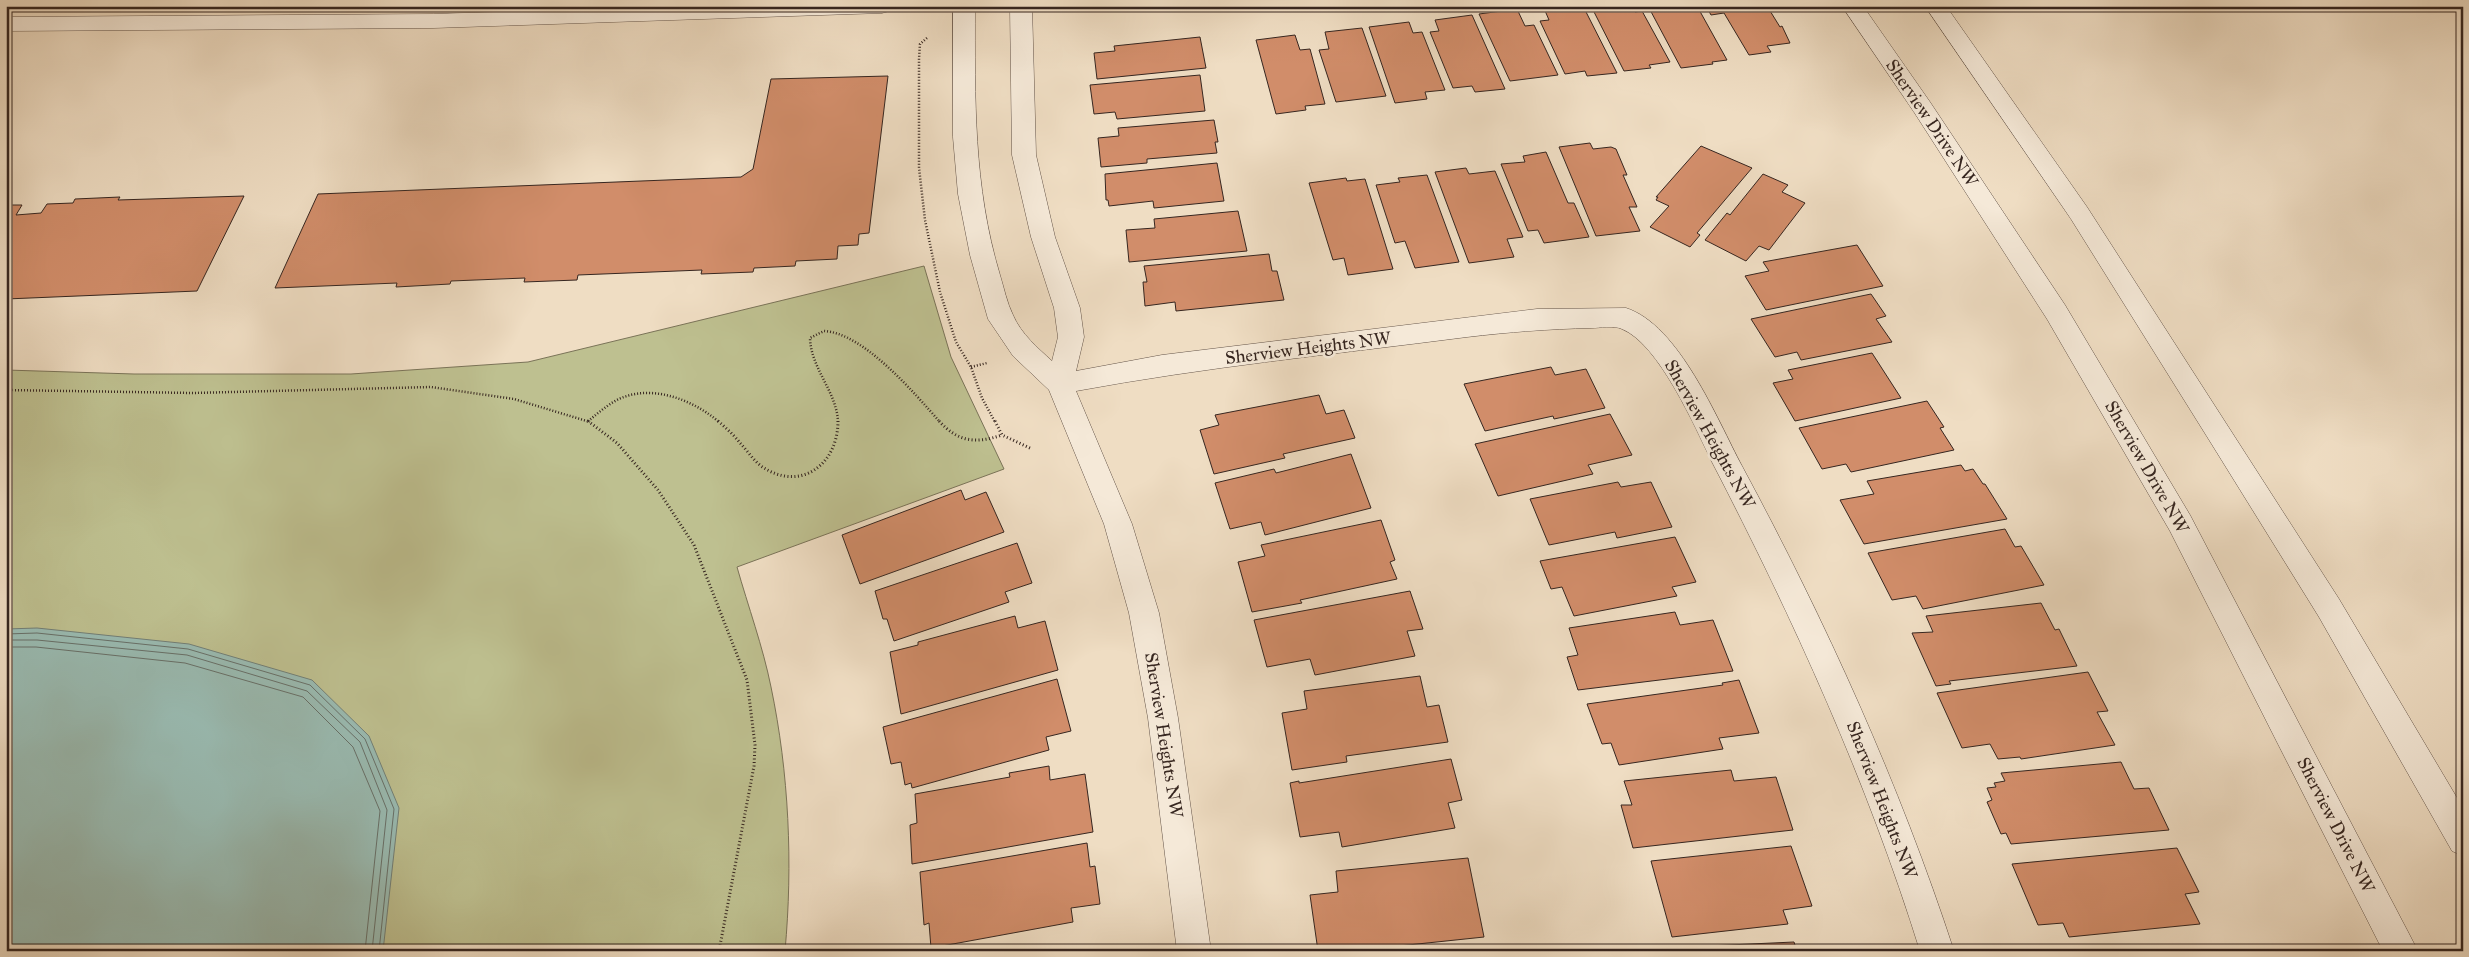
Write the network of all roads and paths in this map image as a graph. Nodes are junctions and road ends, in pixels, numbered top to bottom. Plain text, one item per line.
1 (882, 6) edge
2 (964, 6) edge
3 (1020, 6) edge
4 (1852, 6) edge
5 (1935, 6) edge
6 (6, 24) edge
7 (1060, 384) junction
8 (6, 390) edge
9 (588, 421) junction
10 (1002, 435) dead end
11 (2463, 840) edge
12 (719, 951) edge
13 (1194, 951) edge
14 (1937, 951) edge
15 (2401, 951) edge

1 - 6 street
2 - 7 street, Sherview Heights NW
3 - 7 street
4 - 15 street, Sherview Drive NW
5 - 11 street
7 - 13 street, Sherview Heights NW
7 - 14 street, Sherview Heights NW
8 - 9 path
9 - 10 path
9 - 12 path

